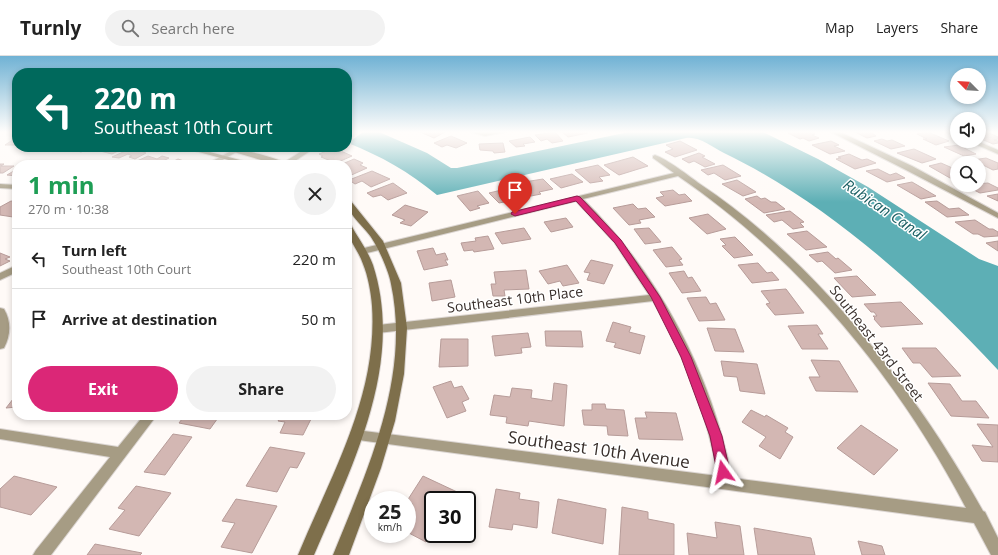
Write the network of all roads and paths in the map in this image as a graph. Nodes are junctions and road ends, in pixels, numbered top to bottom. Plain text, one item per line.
1 (217, 155) edge
2 (227, 155) edge
3 (250, 155) edge
4 (883, 155) edge
5 (224, 157) junction
6 (655, 157) dead end
7 (218, 160) edge
8 (236, 160) edge
9 (266, 160) edge
10 (681, 173) junction
11 (0, 186) edge
12 (12, 187) edge
13 (577, 198) junction
14 (352, 207) edge
15 (998, 216) edge
16 (352, 234) edge
17 (382, 246) junction
18 (363, 251) junction
19 (12, 271) edge
20 (0, 277) edge
21 (656, 297) junction
22 (0, 311) edge
23 (402, 326) junction
24 (378, 329) junction
25 (0, 346) edge
26 (147, 420) edge
27 (0, 434) edge
28 (356, 435) junction
29 (384, 438) junction
30 (121, 453) junction
31 (726, 484) junction
32 (980, 517) junction
33 (998, 553) edge
34 (41, 555) edge
35 (306, 555) edge
36 (341, 555) edge

1 - 5 main road
2 - 5 street
3 - 9 main road
4 - 15 street
5 - 7 street
5 - 8 main road
6 - 10 street, Southeast 43rd Street
10 - 13 street
10 - 32 street, Southeast 43rd Street
11 - 12 street
13 - 17 street
13 - 21 street
14 - 17 main road
16 - 18 main road
17 - 18 street
17 - 23 main road
18 - 24 main road
19 - 20 street
21 - 23 street, Southeast 10th Place
21 - 31 street
22 - 25 street
23 - 24 street, Southeast 10th Place
23 - 29 main road
24 - 28 main road
26 - 30 street
27 - 30 street
28 - 29 street, Southeast 10th Avenue
28 - 35 main road
29 - 31 street, Southeast 10th Avenue
29 - 36 main road
30 - 34 street
31 - 32 street, Southeast 10th Avenue
32 - 33 street, Southeast 43rd Street

